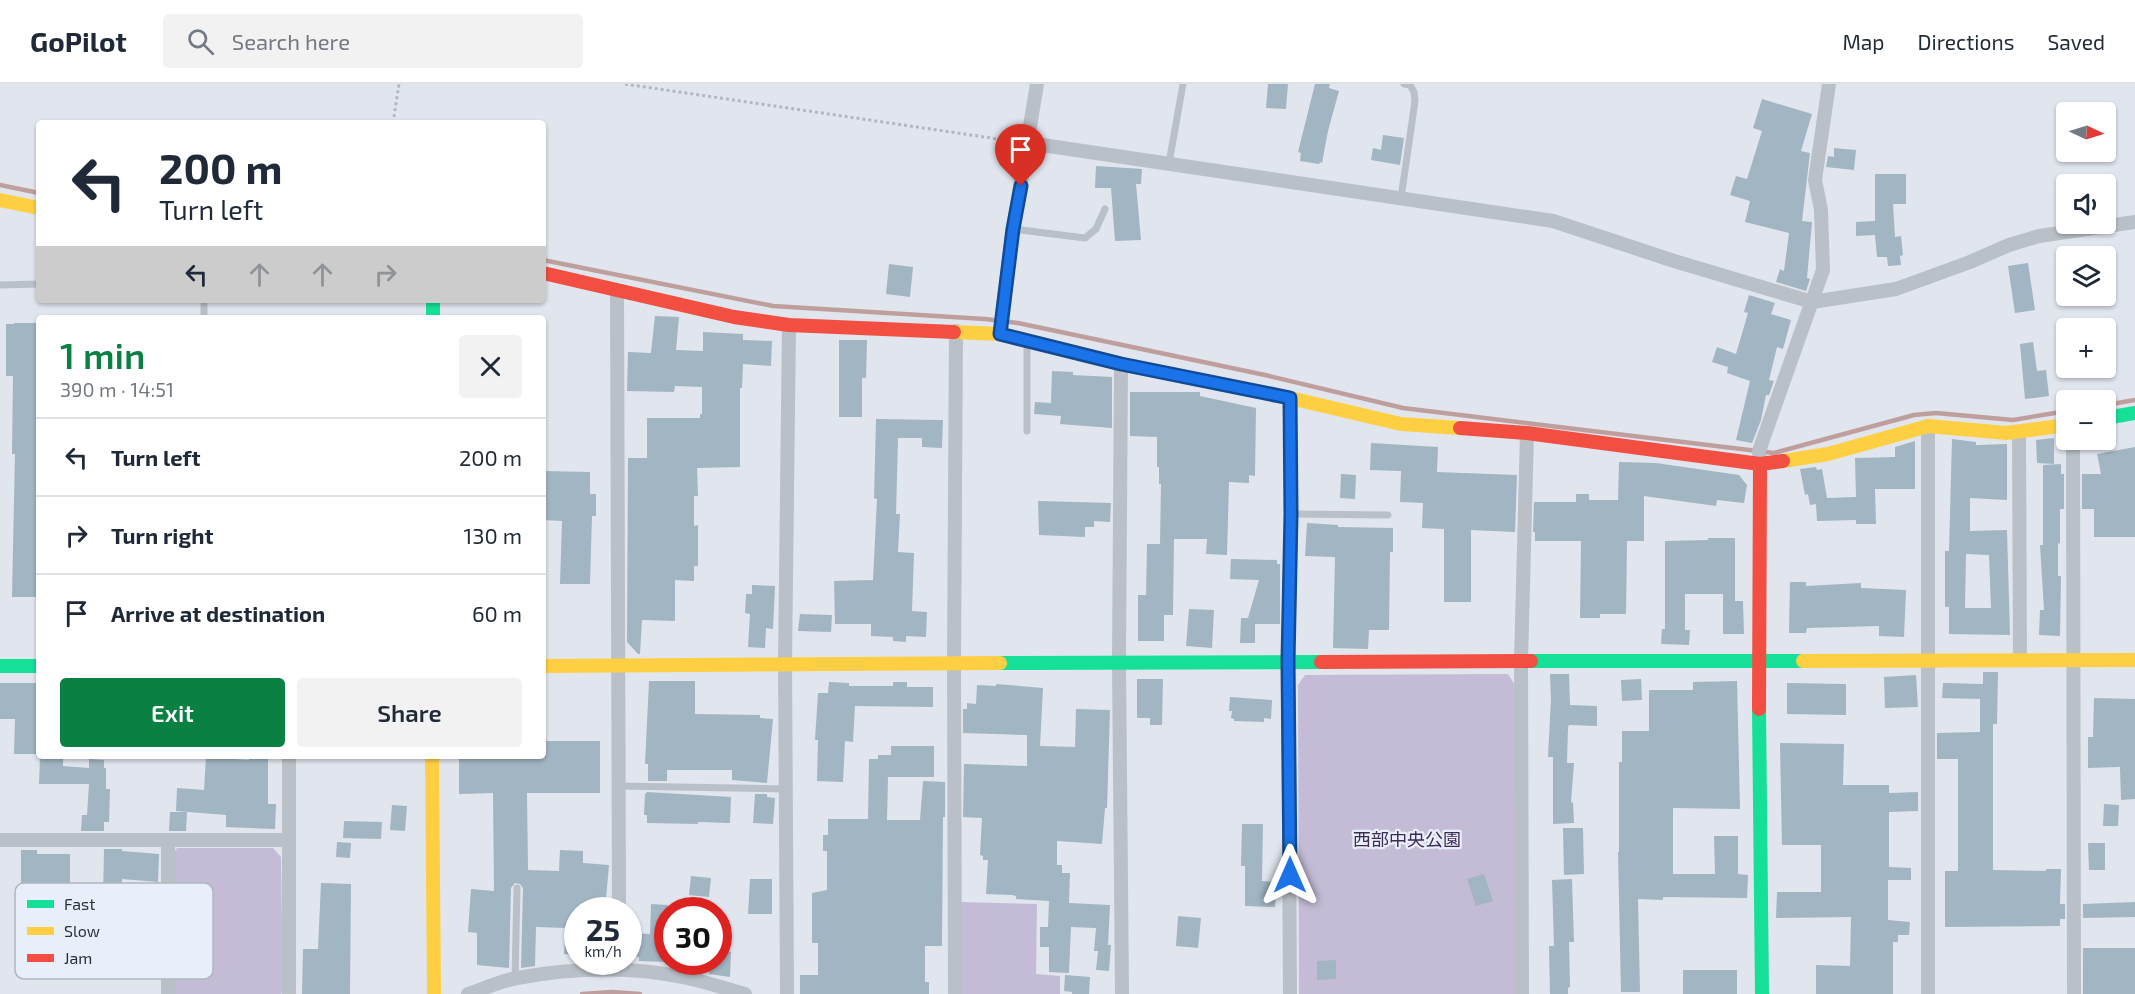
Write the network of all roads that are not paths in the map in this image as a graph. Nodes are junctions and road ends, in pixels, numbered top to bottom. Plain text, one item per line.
1 (1037, 84) edge
2 (1183, 84) edge
3 (1404, 84) edge
4 (1829, 84) edge
5 (1029, 143) junction
6 (1169, 163) junction
7 (1401, 198) junction
8 (0, 200) edge
9 (36, 207) edge
10 (1105, 210) dead end
11 (2135, 222) edge
12 (1013, 229) junction
13 (546, 274) edge
14 (36, 284) edge
15 (0, 285) edge
16 (617, 291) junction
17 (1812, 302) junction
18 (789, 325) junction
19 (956, 331) junction
20 (1000, 334) junction
21 (1028, 341) junction
22 (1121, 364) junction
23 (1290, 398) junction
24 (2135, 413) edge
25 (2116, 416) edge
26 (1928, 426) junction
27 (2056, 427) edge
28 (1027, 431) dead end
29 (2019, 432) junction
30 (1527, 433) junction
31 (2073, 450) edge
32 (1760, 464) junction
33 (1291, 514) junction
34 (1388, 515) dead end
35 (1929, 659) junction
36 (2020, 660) junction
37 (2073, 660) junction
38 (2135, 660) edge
39 (1288, 661) junction
40 (1521, 661) junction
41 (1759, 661) junction
42 (954, 662) junction
43 (1119, 662) junction
44 (785, 663) junction
45 (619, 665) junction
46 (0, 666) edge
47 (36, 666) edge
48 (546, 666) edge
49 (289, 759) edge
50 (432, 759) edge
51 (618, 786) junction
52 (786, 789) junction
53 (0, 840) edge
54 (168, 840) junction
55 (288, 840) junction
56 (168, 883) edge
57 (517, 888) dead end
58 (619, 897) edge
59 (642, 971) edge
60 (564, 973) edge
61 (515, 979) junction
62 (289, 994) edge
63 (434, 994) edge
64 (468, 994) edge
65 (745, 994) edge
66 (787, 994) edge
67 (955, 994) edge
68 (1122, 994) edge
69 (1290, 994) edge
70 (1522, 994) edge
71 (1762, 994) edge
72 (1928, 994) edge
73 (2074, 994) edge

1 - 5 street
2 - 6 lane
3 - 7 lane
4 - 17 street
5 - 6 street
5 - 12 street
6 - 7 street
7 - 17 street
8 - 9 street
10 - 12 lane
11 - 17 street
12 - 20 street
13 - 16 street
14 - 15 lane
16 - 18 street
16 - 45 street
17 - 32 street
18 - 19 street
18 - 44 street
19 - 20 street
19 - 42 street
20 - 21 street
21 - 22 street
21 - 28 lane
22 - 23 street
22 - 43 street
23 - 30 street
23 - 33 street
24 - 25 street
26 - 29 street
26 - 32 street
26 - 35 street
27 - 29 street
29 - 36 street
30 - 32 street
30 - 40 street
31 - 37 street
32 - 41 street
33 - 34 lane
33 - 39 street
35 - 36 street
35 - 41 street
35 - 72 street
36 - 37 street
37 - 38 street
37 - 73 street
39 - 40 street
39 - 43 street
39 - 69 street
40 - 41 street
40 - 70 street
41 - 71 street
42 - 43 street
42 - 44 street
42 - 67 street
43 - 68 street
44 - 45 street
44 - 52 street
45 - 48 street
45 - 51 street
46 - 47 street
49 - 55 street
50 - 63 street
51 - 52 lane
51 - 58 street
52 - 66 street
53 - 54 street
54 - 55 street
54 - 56 street
55 - 62 street
57 - 61 lane
59 - 65 street
60 - 61 street
61 - 64 street

